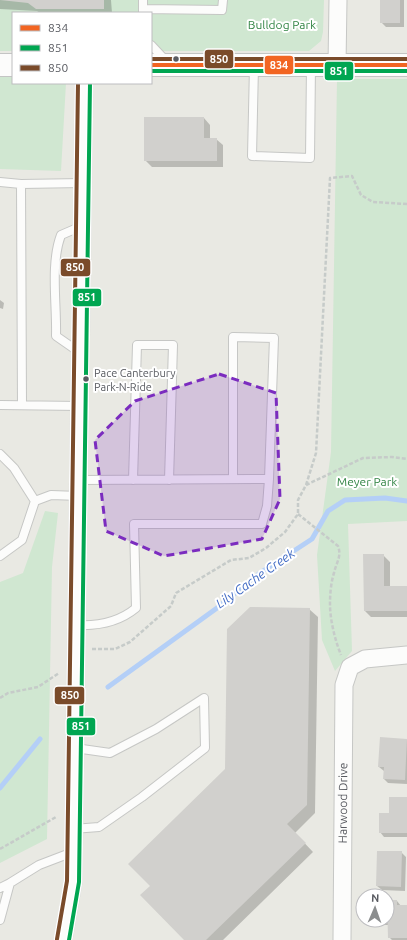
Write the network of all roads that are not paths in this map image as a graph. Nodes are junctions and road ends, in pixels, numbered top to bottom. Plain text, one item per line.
1 (143, 0) edge
2 (223, 0) edge
3 (338, 0) edge
4 (143, 11) edge
5 (152, 47) edge
6 (0, 65) edge
7 (12, 65) edge
8 (161, 65) edge
9 (254, 65) junction
10 (311, 65) junction
11 (337, 65) junction
12 (407, 65) edge
13 (84, 84) edge
14 (0, 182) edge
15 (83, 183) junction
16 (21, 184) junction
17 (83, 226) junction
18 (81, 353) junction
19 (0, 405) edge
20 (22, 406) junction
21 (80, 406) junction
22 (0, 454) edge
23 (233, 479) junction
24 (269, 479) junction
25 (132, 480) junction
26 (169, 480) junction
27 (80, 488) junction
28 (35, 501) junction
29 (0, 556) edge
30 (78, 625) junction
31 (407, 655) edge
32 (75, 748) junction
33 (73, 829) junction
34 (73, 852) junction
35 (10, 883) junction
36 (0, 888) edge
37 (0, 920) edge
38 (63, 940) edge
39 (342, 940) edge

1 - 4 lane
2 - 4 lane
3 - 11 street
5 - 8 lane
6 - 7 street
8 - 9 street
9 - 10 street
9 - 10 lane
10 - 11 street
11 - 12 street
13 - 15 street
14 - 16 lane
15 - 16 lane
15 - 17 street
16 - 20 lane
17 - 18 street
17 - 18 lane
18 - 21 street
19 - 20 lane
20 - 21 lane
21 - 27 street
22 - 28 lane
23 - 24 lane
23 - 24 lane
23 - 26 lane
24 - 30 lane
25 - 26 lane
25 - 26 lane
25 - 27 lane
27 - 28 lane
27 - 30 street
28 - 29 lane
30 - 32 street
31 - 39 street, Harwood Drive
32 - 33 street
32 - 33 lane
33 - 34 street
34 - 35 lane
34 - 38 street
35 - 36 lane
35 - 37 lane

